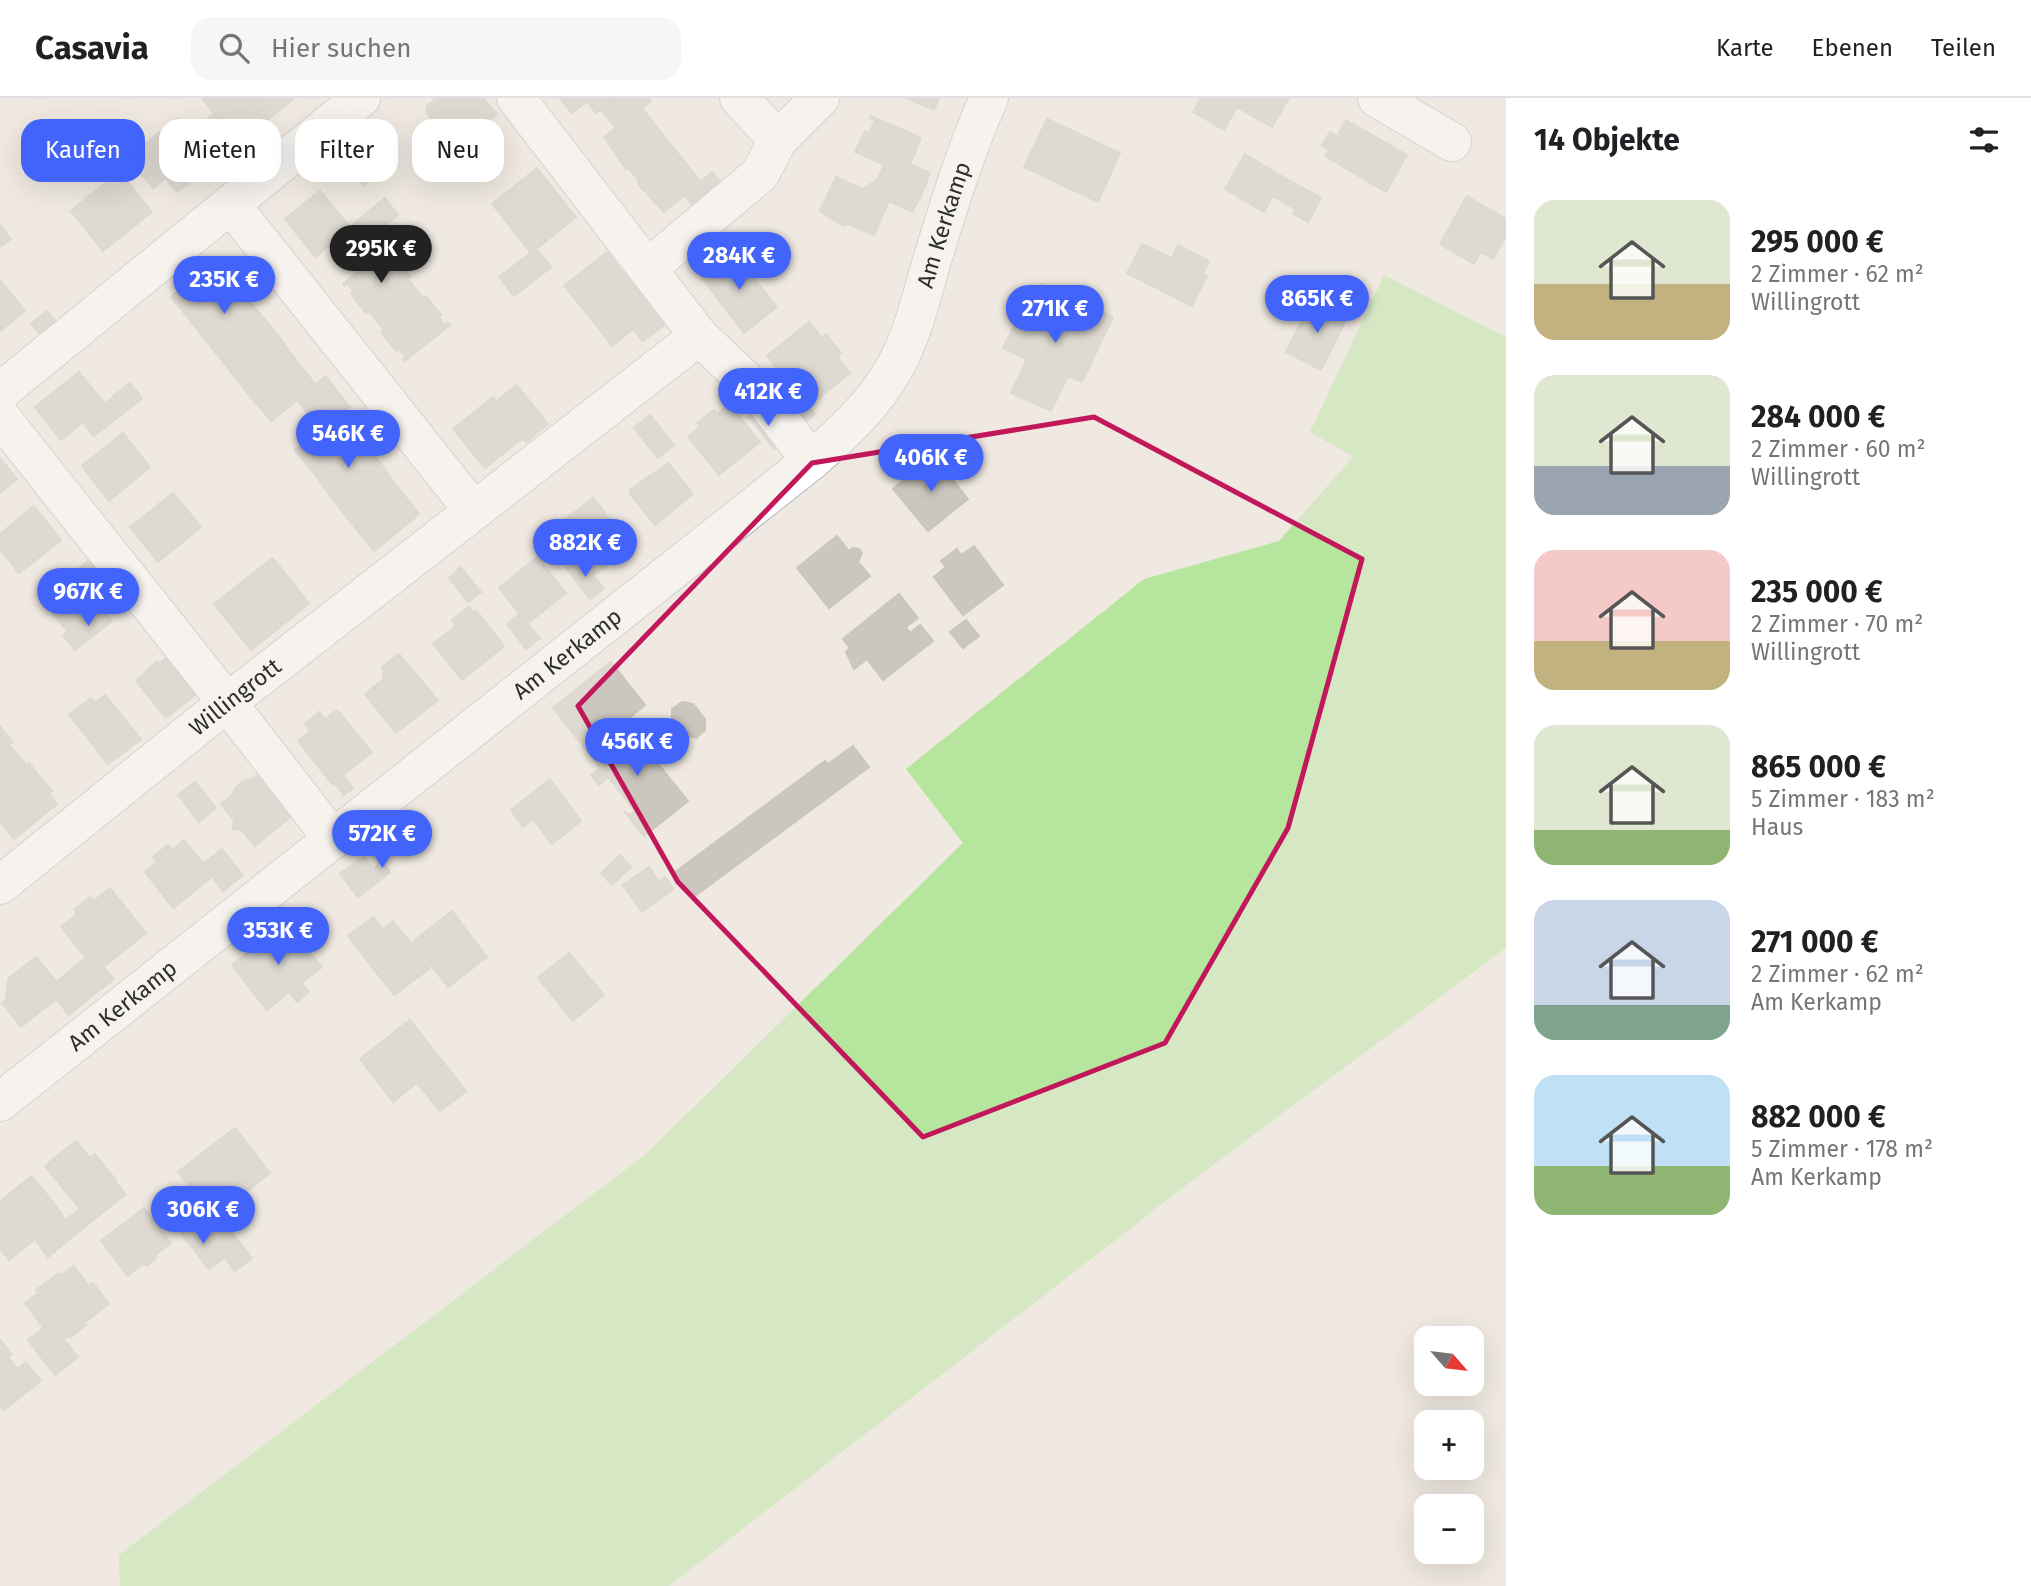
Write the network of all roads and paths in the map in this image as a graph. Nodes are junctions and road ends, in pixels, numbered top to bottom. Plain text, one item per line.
1 (362, 98) edge
2 (516, 98) edge
3 (739, 98) edge
4 (820, 98) edge
5 (989, 98) edge
6 (1377, 98) edge
7 (778, 140) junction
8 (1452, 142) dead end
9 (231, 205) junction
10 (648, 268) junction
11 (699, 336) junction
12 (0, 392) edge
13 (0, 416) edge
14 (811, 461) junction
15 (473, 510) junction
16 (228, 702) junction
17 (333, 840) junction
18 (0, 885) edge
19 (0, 1102) edge

1 - 9 street
2 - 10 street
3 - 7 street
4 - 7 street
5 - 14 street, Am Kerkamp
6 - 8 street
7 - 10 street
9 - 12 street
9 - 15 street
10 - 11 street
11 - 14 street
11 - 15 street, Willingrott
13 - 16 street
14 - 17 street, Am Kerkamp
15 - 16 street, Willingrott
16 - 17 street
16 - 18 street, Willingrott
17 - 19 street, Am Kerkamp

